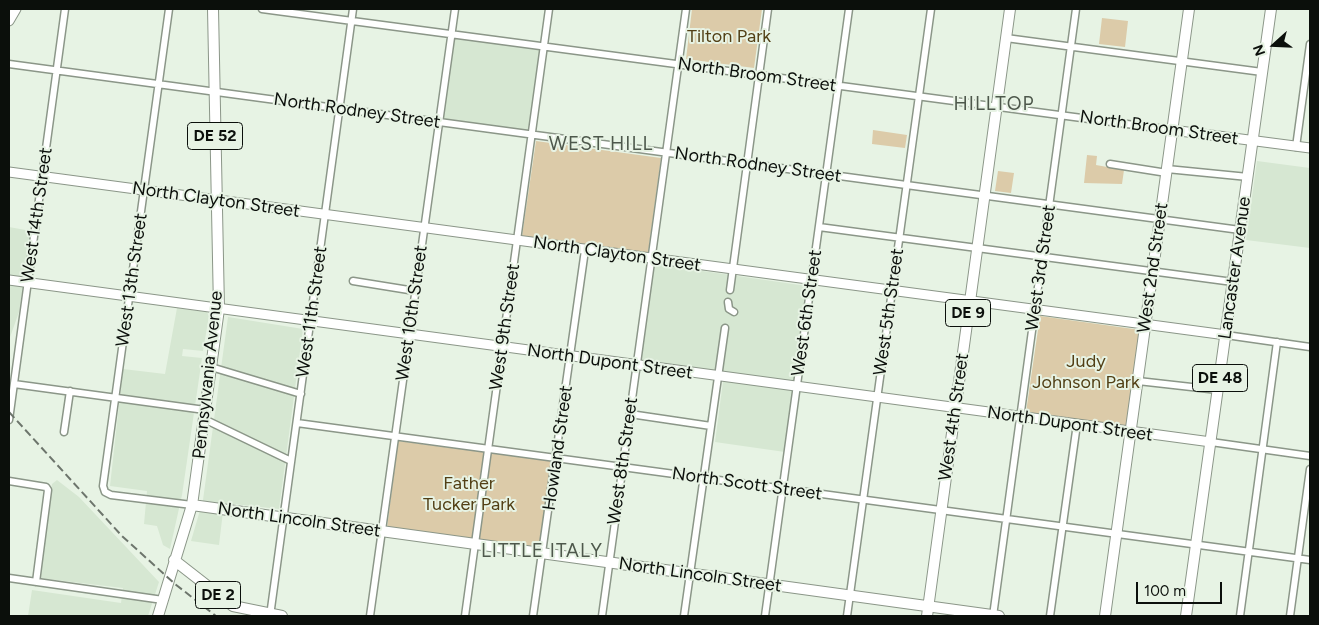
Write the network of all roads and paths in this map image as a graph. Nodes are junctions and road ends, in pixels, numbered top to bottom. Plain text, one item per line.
1 (16, 9) edge
2 (65, 9) edge
3 (169, 9) edge
4 (213, 9) edge
5 (262, 9) edge
6 (354, 9) edge
7 (455, 9) edge
8 (549, 9) edge
9 (686, 9) edge
10 (768, 9) edge
11 (849, 9) edge
12 (931, 9) edge
13 (1010, 9) edge
14 (1076, 9) edge
15 (1189, 9) edge
16 (1271, 9) edge
17 (9, 21) edge
18 (352, 21) junction
19 (451, 34) junction
20 (1006, 38) junction
21 (1310, 44) edge
22 (544, 46) junction
23 (1071, 47) junction
24 (1182, 62) junction
25 (9, 64) edge
26 (678, 64) junction
27 (56, 70) junction
28 (1262, 72) junction
29 (759, 75) junction
30 (159, 84) junction
31 (838, 86) junction
32 (214, 92) junction
33 (918, 96) junction
34 (996, 107) junction
35 (340, 108) junction
36 (1062, 115) junction
37 (439, 122) junction
38 (1172, 130) junction
39 (531, 134) junction
40 (1253, 141) junction
41 (1296, 146) junction
42 (1310, 148) edge
43 (666, 153) junction
44 (747, 163) junction
45 (1110, 164) dead end
46 (1167, 171) junction
47 (9, 172) edge
48 (826, 174) junction
49 (42, 177) junction
50 (1248, 177) junction
51 (906, 185) junction
52 (144, 191) junction
53 (984, 195) junction
54 (216, 200) junction
55 (1049, 204) junction
56 (325, 215) junction
57 (1160, 219) junction
58 (818, 227) junction
59 (424, 228) junction
60 (1240, 230) junction
61 (899, 238) junction
62 (516, 240) junction
63 (977, 248) junction
64 (585, 250) junction
65 (1042, 257) junction
66 (652, 258) junction
67 (732, 269) junction
68 (1153, 271) junction
69 (9, 280) edge
70 (811, 280) junction
71 (353, 281) dead end
72 (28, 282) junction
73 (1233, 282) junction
74 (730, 290) dead end
75 (415, 291) junction
76 (892, 291) junction
77 (129, 296) junction
78 (970, 301) junction
79 (728, 302) dead end
80 (218, 309) junction
81 (1035, 310) junction
82 (734, 312) dead end
83 (310, 321) junction
84 (1146, 325) junction
85 (725, 328) dead end
86 (409, 335) junction
87 (1226, 335) junction
88 (1277, 342) junction
89 (502, 347) junction
90 (1310, 347) edge
91 (571, 356) junction
92 (637, 365) junction
93 (211, 367) junction
94 (718, 376) junction
95 (1138, 381) junction
96 (14, 384) junction
97 (796, 387) junction
98 (1218, 390) junction
99 (70, 391) junction
100 (301, 394) junction
101 (116, 398) junction
102 (877, 398) junction
103 (955, 408) junction
104 (204, 414) junction
105 (630, 414) junction
106 (1020, 417) junction
107 (9, 420) edge
108 (297, 423) junction
109 (1077, 424) junction
110 (711, 426) junction
111 (64, 432) dead end
112 (1131, 432) junction
113 (395, 436) junction
114 (1211, 442) junction
115 (488, 449) junction
116 (1264, 450) junction
117 (1310, 456) edge
118 (557, 458) junction
119 (291, 461) junction
120 (622, 467) junction
121 (1310, 469) edge
122 (704, 478) junction
123 (9, 481) edge
124 (782, 488) junction
125 (105, 492) joint
126 (863, 499) junction
127 (192, 505) junction
128 (941, 510) junction
129 (284, 518) junction
130 (1006, 519) junction
131 (1063, 526) junction
132 (382, 531) junction
133 (1117, 534) junction
134 (475, 544) junction
135 (1196, 544) junction
136 (1250, 552) junction
137 (543, 554) junction
138 (1298, 558) junction
139 (174, 560) junction
140 (1310, 560) edge
141 (609, 563) junction
142 (690, 574) junction
143 (9, 578) edge
144 (36, 582) junction
145 (769, 585) junction
146 (850, 596) junction
147 (162, 600) junction
148 (927, 611) edge
149 (158, 616) edge
150 (270, 616) edge
151 (282, 616) edge
152 (370, 616) edge
153 (465, 616) edge
154 (533, 616) edge
155 (602, 616) edge
156 (684, 616) edge
157 (765, 616) edge
158 (847, 616) edge
159 (995, 616) edge
160 (1050, 616) edge
161 (1105, 616) edge
162 (1186, 616) edge
163 (1240, 616) edge
164 (1290, 616) edge

1 - 17 street
2 - 27 street, West 14th Street
3 - 30 street, West 13th Street
4 - 32 main road, Pennsylvania Avenue / DE 52
5 - 18 street, North Broom Street
6 - 18 street, West 11th Street
7 - 19 street, West 10th Street
8 - 22 street, West 9th Street
9 - 26 street, West 8th Street
10 - 29 street
11 - 31 street, West 6th Street
12 - 33 street, West 5th Street
13 - 20 main road, West 4th Street / DE 9
14 - 23 street, West 3rd Street
15 - 24 main road, West 2nd Street
16 - 28 main road, Lancaster Avenue / DE 48
18 - 19 street, North Broom Street
18 - 35 street, West 11th Street
19 - 22 street, North Broom Street
19 - 37 street, West 10th Street
20 - 23 street
20 - 34 main road, West 4th Street / DE 9
21 - 41 street
22 - 26 street, North Broom Street
22 - 39 street, West 9th Street
23 - 24 street
23 - 36 street, West 3rd Street
24 - 28 street
24 - 38 main road, West 2nd Street
25 - 27 street, North Rodney Street
26 - 29 street, North Broom Street
26 - 43 street, West 8th Street
27 - 30 street, North Rodney Street
27 - 49 street, West 14th Street
28 - 40 main road, Lancaster Avenue / DE 48
29 - 31 street, North Broom Street
29 - 44 street
30 - 32 street, North Rodney Street
30 - 52 street, West 13th Street
31 - 33 street, North Broom Street
31 - 48 street, West 6th Street
32 - 35 street, North Rodney Street
32 - 54 main road, Pennsylvania Avenue / DE 52
33 - 34 street, North Broom Street
33 - 51 street, West 5th Street
34 - 36 street, North Broom Street
34 - 53 main road, West 4th Street / DE 9
35 - 37 street, North Rodney Street
35 - 56 street, West 11th Street
36 - 38 street, North Broom Street
36 - 55 street, West 3rd Street
37 - 39 street, North Rodney Street
37 - 59 street, West 10th Street
38 - 40 street, North Broom Street
38 - 46 main road, West 2nd Street
39 - 43 street, North Rodney Street
39 - 62 street, West 9th Street
40 - 41 street, North Broom Street
40 - 50 main road, Lancaster Avenue / DE 48
41 - 42 street, North Broom Street
43 - 44 street, North Rodney Street
43 - 66 street, West 8th Street
44 - 48 street, North Rodney Street
44 - 67 street
45 - 46 street
46 - 50 street
46 - 57 main road, West 2nd Street
47 - 49 street, North Clayton Street
48 - 51 street, North Rodney Street
48 - 58 street, West 6th Street
49 - 52 street, North Clayton Street
49 - 72 street, West 14th Street
50 - 60 main road, Lancaster Avenue / DE 48
51 - 53 street, North Rodney Street
51 - 61 street, West 5th Street
52 - 54 street, North Clayton Street
52 - 77 street, West 13th Street
53 - 55 street, North Rodney Street
53 - 63 main road, West 4th Street / DE 9
54 - 56 street, North Clayton Street
54 - 80 main road, Pennsylvania Avenue / DE 52
55 - 57 street, North Rodney Street
55 - 65 street, West 3rd Street
56 - 59 street, North Clayton Street
56 - 83 street, West 11th Street
57 - 60 street, North Rodney Street
57 - 68 main road, West 2nd Street
58 - 61 street
58 - 70 street, West 6th Street
59 - 62 street, North Clayton Street
59 - 75 street, West 10th Street
60 - 73 main road, Lancaster Avenue / DE 48
61 - 63 street
61 - 76 street, West 5th Street
62 - 64 street, North Clayton Street
62 - 89 street, West 9th Street
63 - 65 street
63 - 78 main road, West 4th Street / DE 9
64 - 66 street, North Clayton Street
64 - 91 street, Howland Street
65 - 68 street
65 - 81 street, West 3rd Street
66 - 67 street, North Clayton Street
66 - 92 street, West 8th Street
67 - 70 street, North Clayton Street
67 - 74 street
68 - 73 street
68 - 84 main road, West 2nd Street
69 - 72 street, North Dupont Street
70 - 76 street, North Clayton Street
70 - 97 street, West 6th Street
71 - 75 street
72 - 77 street, North Dupont Street
72 - 96 street, West 14th Street
73 - 87 main road, Lancaster Avenue / DE 48
75 - 86 street, West 10th Street
76 - 78 street, North Clayton Street
76 - 102 street, West 5th Street
77 - 80 street, North Dupont Street
77 - 101 street, West 13th Street
78 - 81 street, North Clayton Street
78 - 103 main road, West 4th Street / DE 9
79 - 82 street
80 - 83 street, North Dupont Street
80 - 93 main road, Pennsylvania Avenue / DE 52
81 - 84 street, North Clayton Street
81 - 106 street, West 3rd Street
83 - 86 street, North Dupont Street
83 - 100 street, West 11th Street
84 - 87 street, North Clayton Street
84 - 95 main road, West 2nd Street
85 - 94 street
86 - 89 street, North Dupont Street
86 - 113 street, West 10th Street
87 - 88 street
87 - 98 main road, Lancaster Avenue / DE 48
88 - 90 street
88 - 116 street
89 - 91 street, North Dupont Street
89 - 115 street, West 9th Street
91 - 92 street, North Dupont Street
91 - 118 street, Howland Street
92 - 94 street, North Dupont Street
92 - 105 street, West 8th Street
93 - 100 street
93 - 104 main road, Pennsylvania Avenue / DE 52
94 - 97 street, North Dupont Street
94 - 110 street
95 - 98 street
95 - 112 main road, West 2nd Street
96 - 99 street
96 - 107 street, West 14th Street
97 - 102 street, North Dupont Street
97 - 124 street, West 6th Street
98 - 114 main road, Lancaster Avenue / DE 48
99 - 101 street
99 - 111 street
100 - 108 street, West 11th Street
101 - 104 street
101 - 125 street, West 13th Street
102 - 103 street, North Dupont Street
102 - 126 street, West 5th Street
103 - 106 street, North Dupont Street
103 - 128 main road, West 4th Street / DE 9
104 - 119 street
104 - 127 main road, Pennsylvania Avenue / DE 52
105 - 110 street
105 - 120 street, West 8th Street
106 - 109 street, North Dupont Street
106 - 130 street, West 3rd Street
108 - 113 street, North Scott Street
108 - 119 street, West 11th Street
109 - 112 street, North Dupont Street
109 - 131 street
110 - 122 street
112 - 114 street, North Dupont Street
112 - 133 main road, West 2nd Street
113 - 115 street, North Scott Street
113 - 132 street, West 10th Street
114 - 116 street
114 - 135 main road, Lancaster Avenue / DE 48
115 - 118 street, North Scott Street
115 - 134 street, West 9th Street
116 - 117 street
116 - 136 street
118 - 120 street, North Scott Street
118 - 137 street, Howland Street
119 - 129 street, West 11th Street
120 - 122 street, North Scott Street
120 - 141 street, West 8th Street
121 - 138 street
122 - 124 street, North Scott Street
122 - 142 street
123 - 144 street
124 - 126 street, North Scott Street
124 - 145 street, West 6th Street
125 - 127 street, North Lincoln Street
126 - 128 street, North Scott Street
126 - 146 street, West 5th Street
127 - 129 main road, North Lincoln Street
127 - 139 main road, Pennsylvania Avenue / DE 52
128 - 130 street, North Scott Street
128 - 148 main road, West 4th Street / DE 9
129 - 132 main road, North Lincoln Street
129 - 150 street, West 11th Street
130 - 131 street, North Scott Street
130 - 159 street, West 3rd Street
131 - 133 street, North Scott Street
131 - 160 street
132 - 134 main road, North Lincoln Street
132 - 152 street, West 10th Street
133 - 135 street, North Scott Street
133 - 161 main road, West 2nd Street
134 - 137 main road, North Lincoln Street
134 - 153 street, West 9th Street
135 - 136 street, North Scott Street
135 - 162 main road, Lancaster Avenue / DE 48
136 - 138 street, North Scott Street
136 - 163 street
137 - 141 main road, North Lincoln Street
137 - 154 street, Howland Street
138 - 140 street, North Scott Street
138 - 164 street
139 - 147 main road, Pennsylvania Avenue / DE 52
139 - 150 main road, DE 2
141 - 142 main road, North Lincoln Street
141 - 155 street, West 8th Street
142 - 145 main road, North Lincoln Street
142 - 156 street
143 - 144 street
144 - 147 street
145 - 146 main road, North Lincoln Street
145 - 157 street, West 6th Street
146 - 148 main road, North Lincoln Street
146 - 158 street, West 5th Street
147 - 149 main road, Pennsylvania Avenue / DE 52
148 - 159 main road, North Lincoln Street
150 - 151 main road, DE 2

